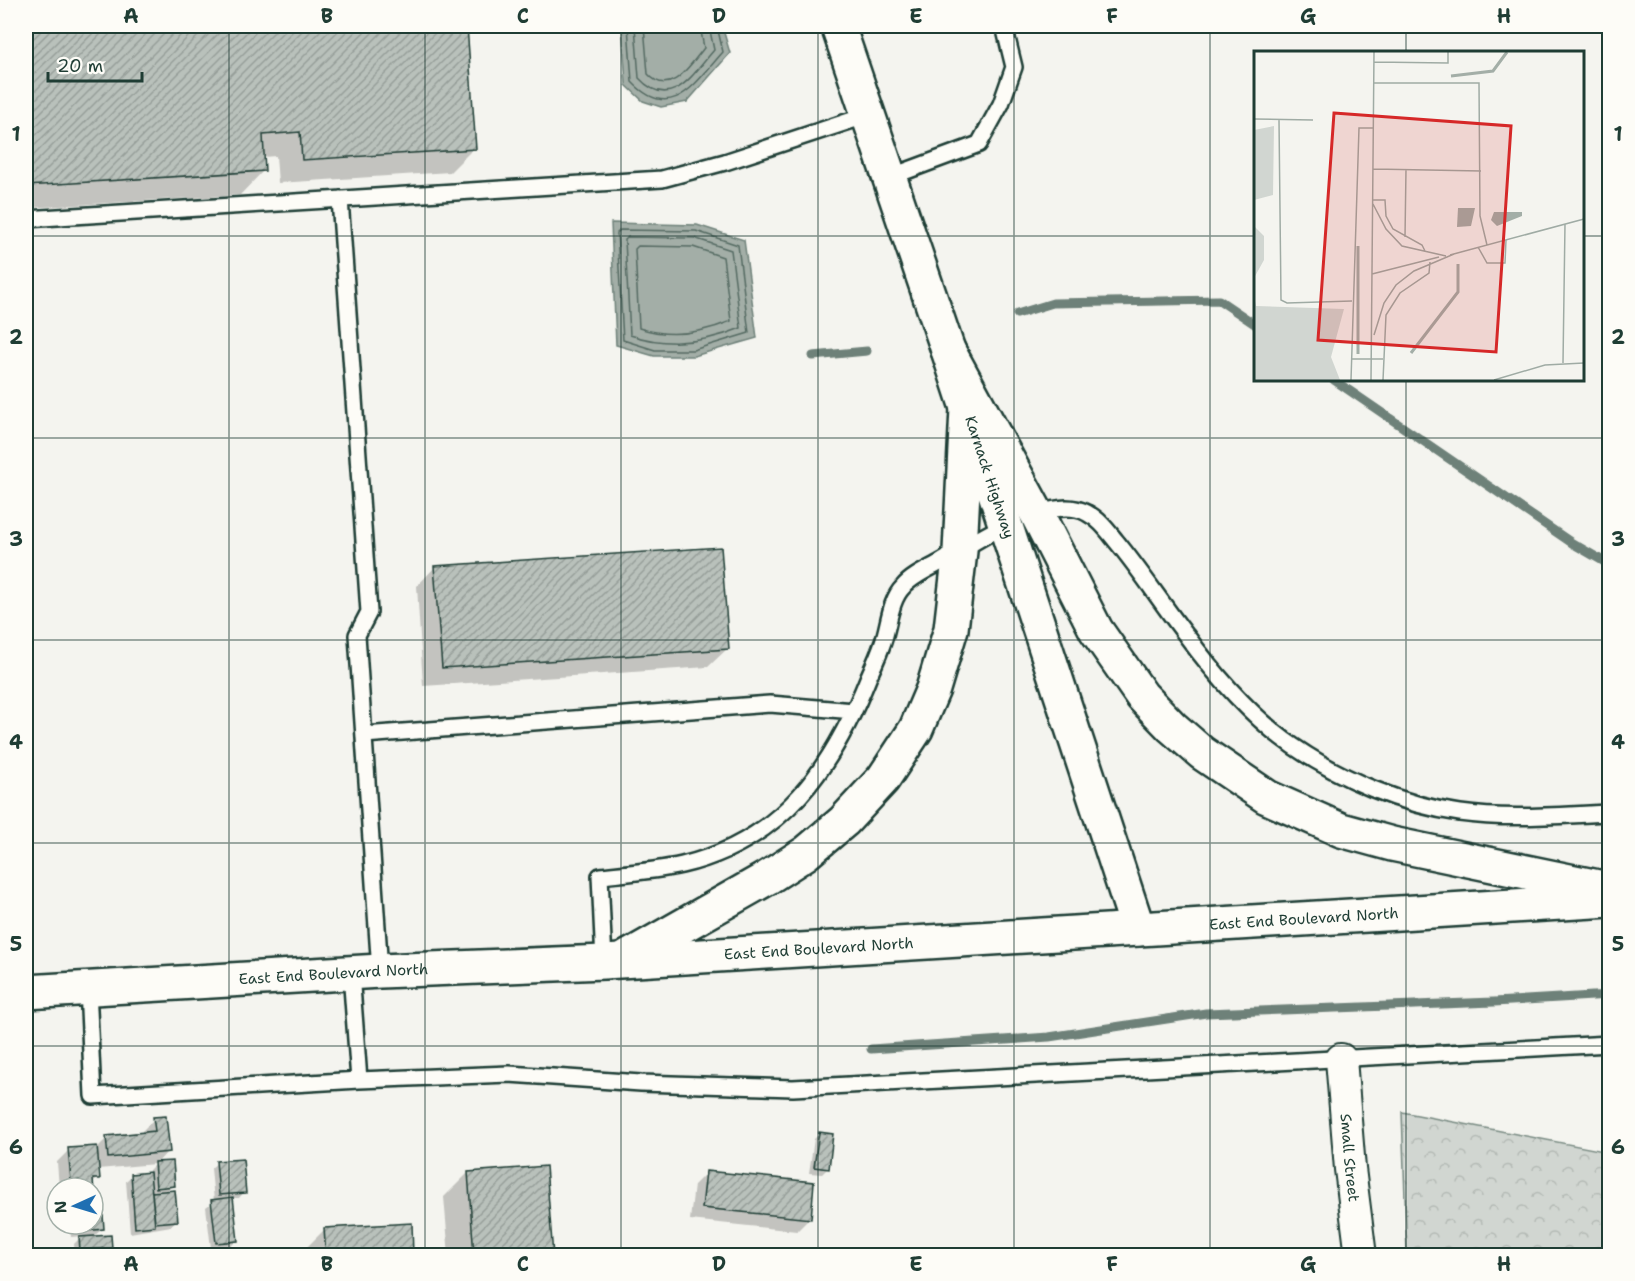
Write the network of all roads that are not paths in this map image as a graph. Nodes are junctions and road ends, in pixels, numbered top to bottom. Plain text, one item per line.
1 (838, 26) edge
2 (1004, 26) edge
3 (868, 115) junction
4 (890, 177) junction
5 (340, 199) junction
6 (26, 219) edge
7 (948, 350) junction
8 (967, 408) junction
9 (1037, 513) junction
10 (1006, 525) junction
11 (960, 551) junction
12 (854, 711) junction
13 (364, 735) junction
14 (1610, 813) edge
15 (1610, 889) edge
16 (1610, 900) edge
17 (1137, 929) junction
18 (613, 961) junction
19 (365, 972) junction
20 (88, 988) junction
21 (26, 992) edge
22 (1610, 1044) edge
23 (1341, 1059) junction
24 (359, 1080) junction
25 (1361, 1256) edge

1 - 3 main road, Karnack Highway
2 - 4 lane
3 - 4 main road, Karnack Highway
3 - 5 lane
4 - 7 main road, Karnack Highway
5 - 6 lane
5 - 13 lane
7 - 8 main road, Karnack Highway
7 - 9 main road
8 - 10 main road, Karnack Highway
8 - 11 main road
9 - 10 lane
9 - 14 lane
9 - 15 main road
10 - 11 lane
10 - 17 main road, Karnack Highway
11 - 12 lane
11 - 18 main road
12 - 13 lane
12 - 18 lane
13 - 19 lane
16 - 17 main road, East End Boulevard North
17 - 18 main road, East End Boulevard North
18 - 19 main road, East End Boulevard North
19 - 20 main road, East End Boulevard North
19 - 24 lane
20 - 21 main road, East End Boulevard North
20 - 24 lane
22 - 23 lane
23 - 24 lane
23 - 25 street, Small Street

